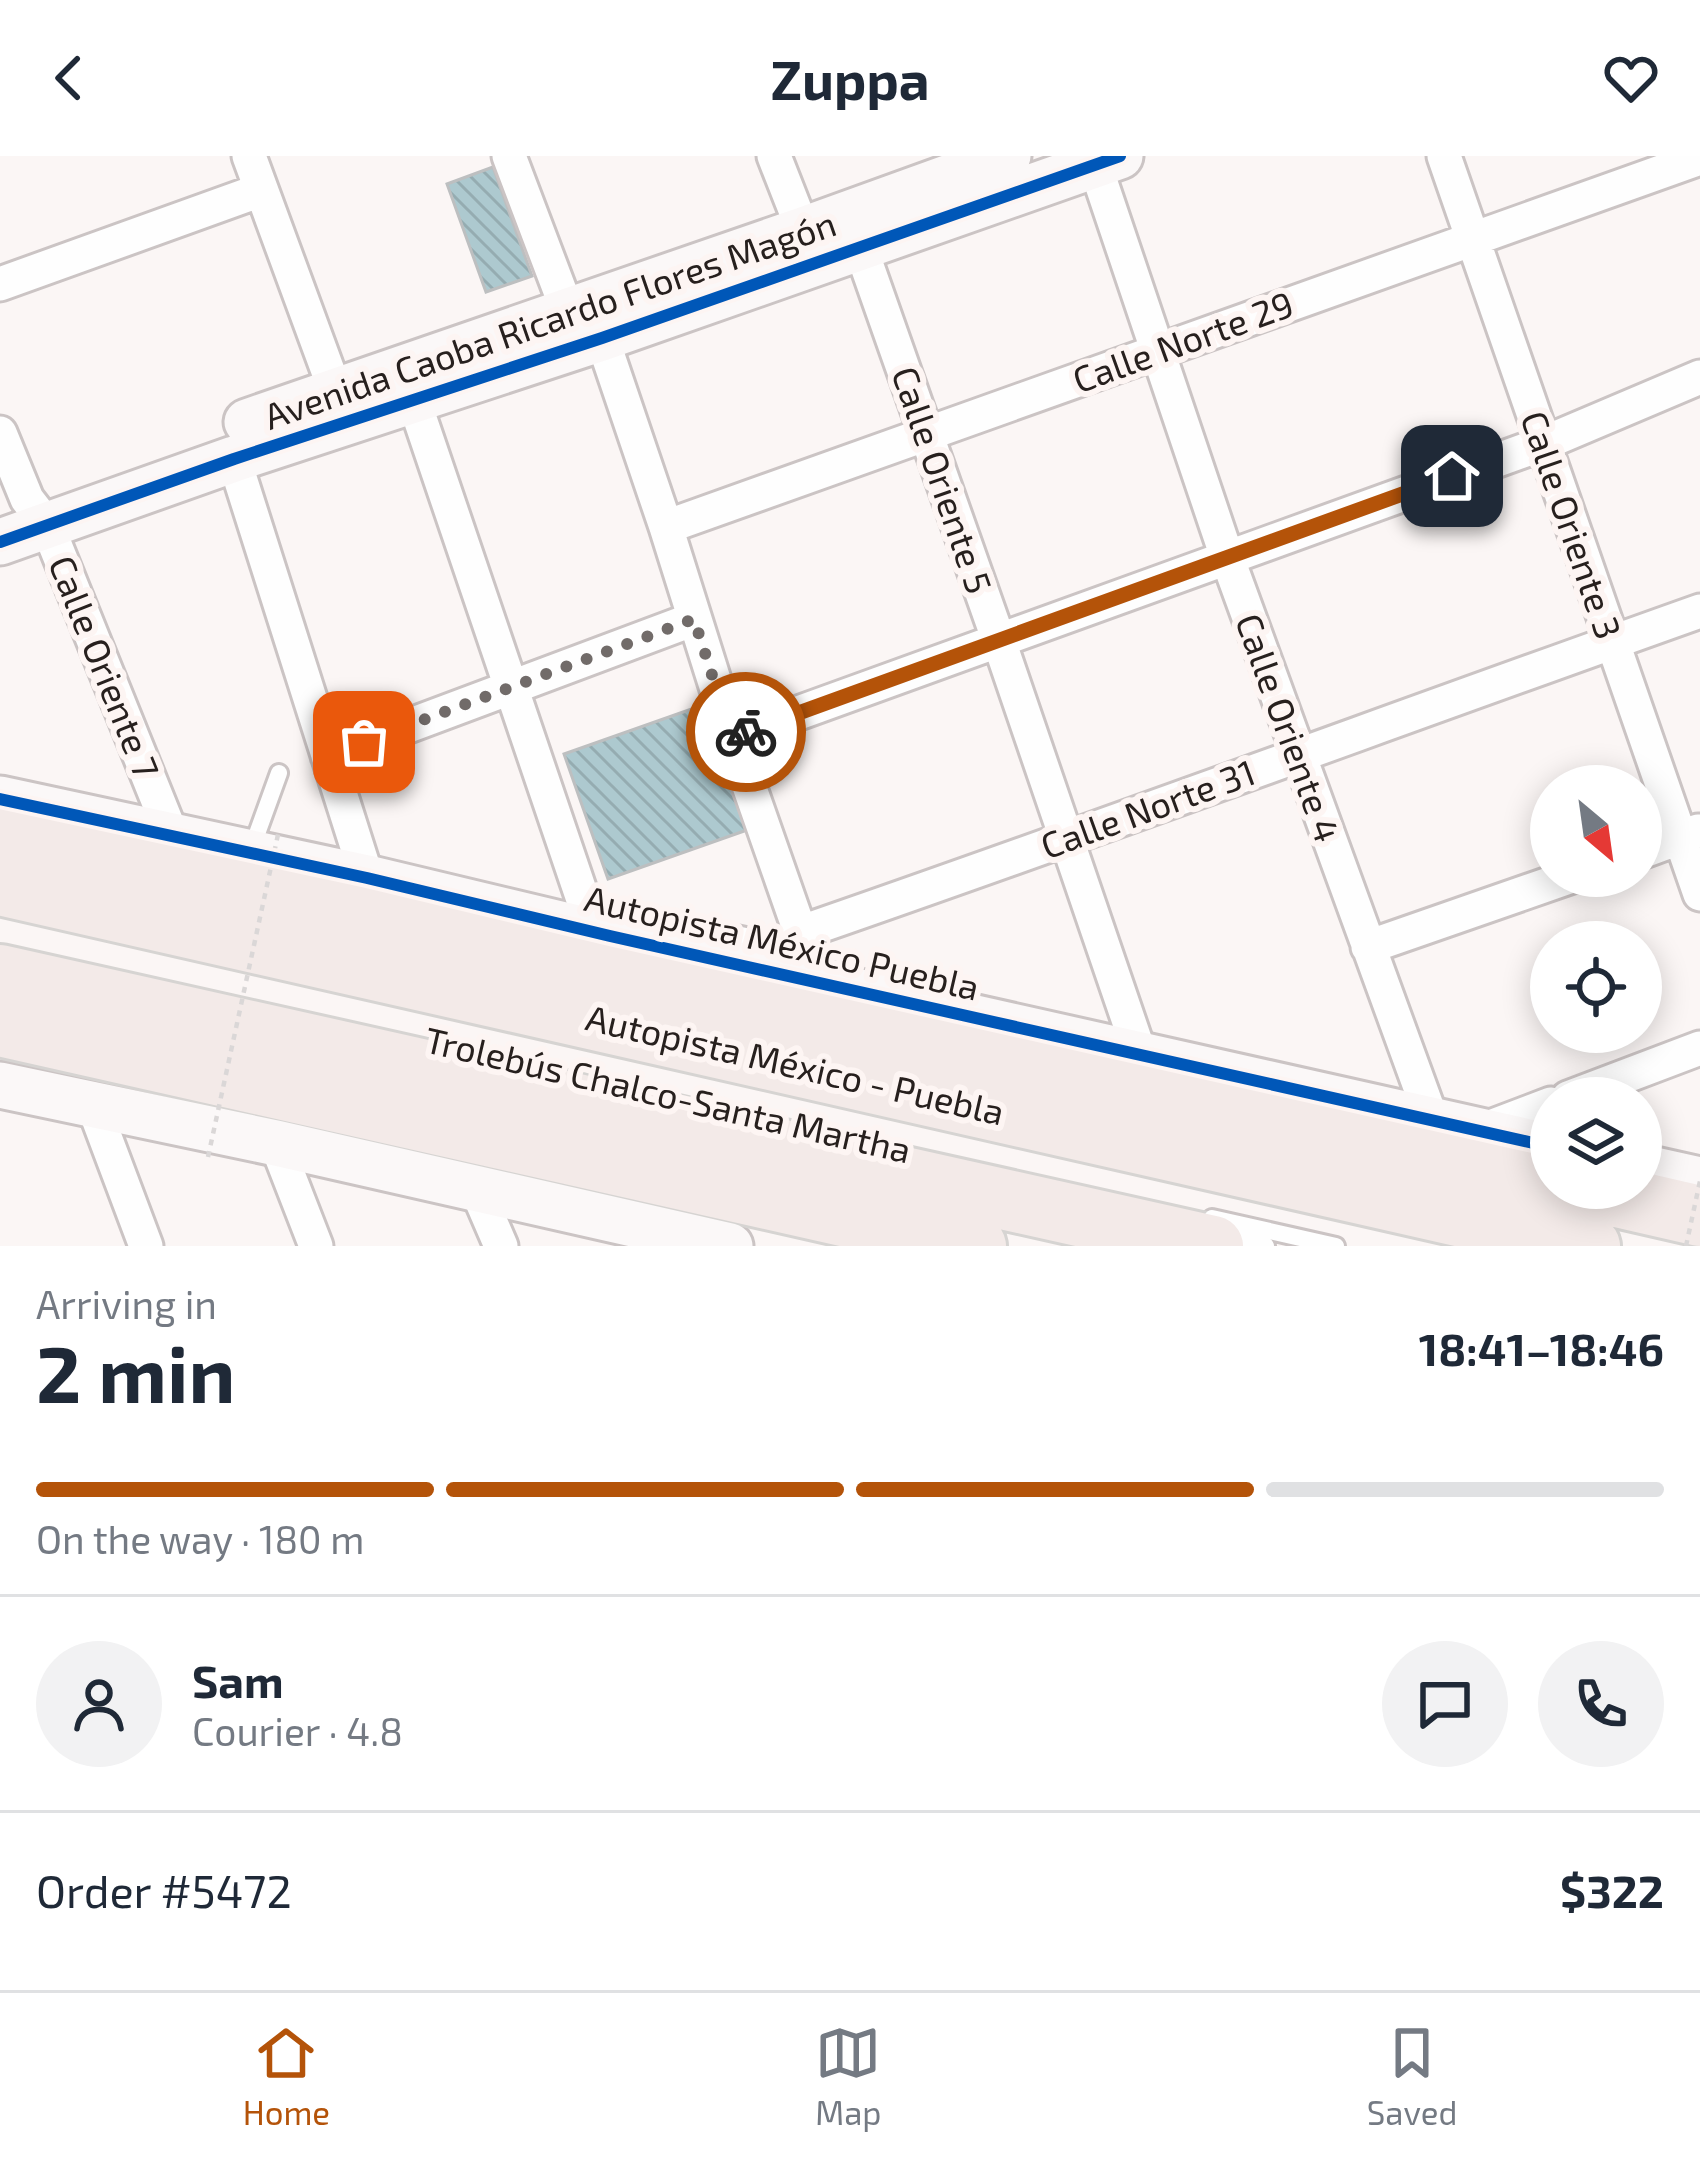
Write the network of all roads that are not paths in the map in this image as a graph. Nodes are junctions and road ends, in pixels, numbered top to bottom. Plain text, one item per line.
1 (249, 156) edge
2 (509, 156) edge
3 (774, 156) edge
4 (1009, 156) edge
5 (1444, 156) edge
6 (1700, 158) edge
7 (1107, 160) edge
8 (261, 190) junction
9 (803, 230) junction
10 (1472, 239) junction
11 (860, 246) junction
12 (0, 284) edge
13 (585, 325) junction
14 (1157, 351) junction
15 (1700, 376) edge
16 (414, 401) junction
17 (341, 406) junction
18 (0, 433) edge
19 (926, 434) junction
20 (1542, 443) junction
21 (233, 459) junction
22 (25, 511) edge
23 (666, 526) junction
24 (0, 542) edge
25 (1227, 557) junction
26 (1700, 610) edge
27 (694, 619) junction
28 (999, 641) junction
29 (1612, 642) junction
30 (510, 688) junction
31 (732, 737) junction
32 (1297, 754) junction
33 (328, 756) junction
34 (279, 772) dead end
35 (0, 800) edge
36 (0, 832) edge
37 (1690, 834) edge
38 (173, 838) junction
39 (1066, 840) junction
40 (264, 842) junction
41 (367, 878) junction
42 (0, 885) edge
43 (1530, 891) edge
44 (1700, 894) edge
45 (799, 933) junction
46 (602, 934) junction
47 (1368, 947) junction
48 (0, 963) edge
49 (0, 975) edge
50 (800, 978) junction
51 (0, 1026) edge
52 (1700, 1048) edge
53 (1140, 1054) junction
54 (1623, 1077) edge
55 (0, 1085) edge
56 (93, 1105) junction
57 (1530, 1112) edge
58 (1480, 1131) junction
59 (1428, 1136) junction
60 (1530, 1142) edge
61 (276, 1143) junction
62 (1662, 1172) edge
63 (1530, 1174) edge
64 (1700, 1181) edge
65 (476, 1188) junction
66 (1662, 1207) edge
67 (1700, 1216) edge
68 (1205, 1230) edge
69 (146, 1246) edge
70 (316, 1246) edge
71 (501, 1246) edge
72 (730, 1246) edge
73 (976, 1246) edge
74 (1266, 1246) edge
75 (1336, 1246) edge
76 (1590, 1246) edge

1 - 8 street
2 - 13 street
3 - 9 street
4 - 9 street, Avenida Caoba Ricardo Flores Magón
5 - 10 street, Calle Oriente 3
6 - 10 street, Calle Norte 29
7 - 11 street, Avenida Caoba Ricardo Flores Magón
7 - 14 street, Calle Oriente 4
8 - 12 street
8 - 17 street
9 - 13 street, Avenida Caoba Ricardo Flores Magón
10 - 14 street, Calle Norte 29
10 - 20 street, Calle Oriente 3
11 - 13 street, Avenida Caoba Ricardo Flores Magón
11 - 19 street, Calle Oriente 5
13 - 16 street, Avenida Caoba Ricardo Flores Magón
13 - 17 street, Avenida Caoba Ricardo Flores Magón
13 - 23 street
14 - 19 street, Calle Norte 29
14 - 25 street, Calle Oriente 4
15 - 20 street
16 - 17 street, Avenida Caoba Ricardo Flores Magón
16 - 30 street
17 - 21 street, Avenida Caoba Ricardo Flores Magón
17 - 22 street, Avenida Caoba Ricardo Flores Magón
18 - 22 street, Calle Oriente 7
19 - 23 street, Calle Norte 29
19 - 28 street, Calle Oriente 5
20 - 25 street
20 - 29 street, Calle Oriente 3
21 - 22 street, Avenida Caoba Ricardo Flores Magón
21 - 33 street
22 - 24 street, Avenida Caoba Ricardo Flores Magón
22 - 38 street, Calle Oriente 7
23 - 27 street
25 - 28 street
25 - 32 street, Calle Oriente 4
26 - 29 street, Calle Norte 31
27 - 30 street
27 - 31 street
28 - 31 street
28 - 39 street, Calle Oriente 5
29 - 32 street, Calle Norte 31
29 - 37 street, Calle Oriente 3
30 - 33 street
30 - 46 street
31 - 45 street
32 - 39 street, Calle Norte 31
32 - 47 street, Calle Oriente 4
33 - 41 street
34 - 40 lane
35 - 38 street, Autopista México Puebla
36 - 59 highway, Autopista México Puebla
37 - 44 street, Calle Oriente 3
38 - 40 street, Autopista México Puebla
39 - 45 street, Calle Norte 31
39 - 53 street, Calle Oriente 5
40 - 41 street, Autopista México Puebla
41 - 46 street, Autopista México Puebla
42 - 76 highway, Autopista México - Puebla
43 - 47 street
45 - 50 street
46 - 50 street, Autopista México Puebla
47 - 59 street, Calle Oriente 4
48 - 74 lane
49 - 68 highway
50 - 53 street, Autopista México Puebla
51 - 73 highway
52 - 54 street
53 - 59 street, Autopista México Puebla
55 - 56 street
56 - 61 street
56 - 69 street
57 - 58 street
58 - 59 street, Autopista México Puebla
58 - 60 street, Autopista México Puebla
59 - 63 highway, Autopista México Puebla
61 - 65 street
61 - 70 street
62 - 64 street
65 - 71 street
65 - 72 street
66 - 67 highway
68 - 75 lane

